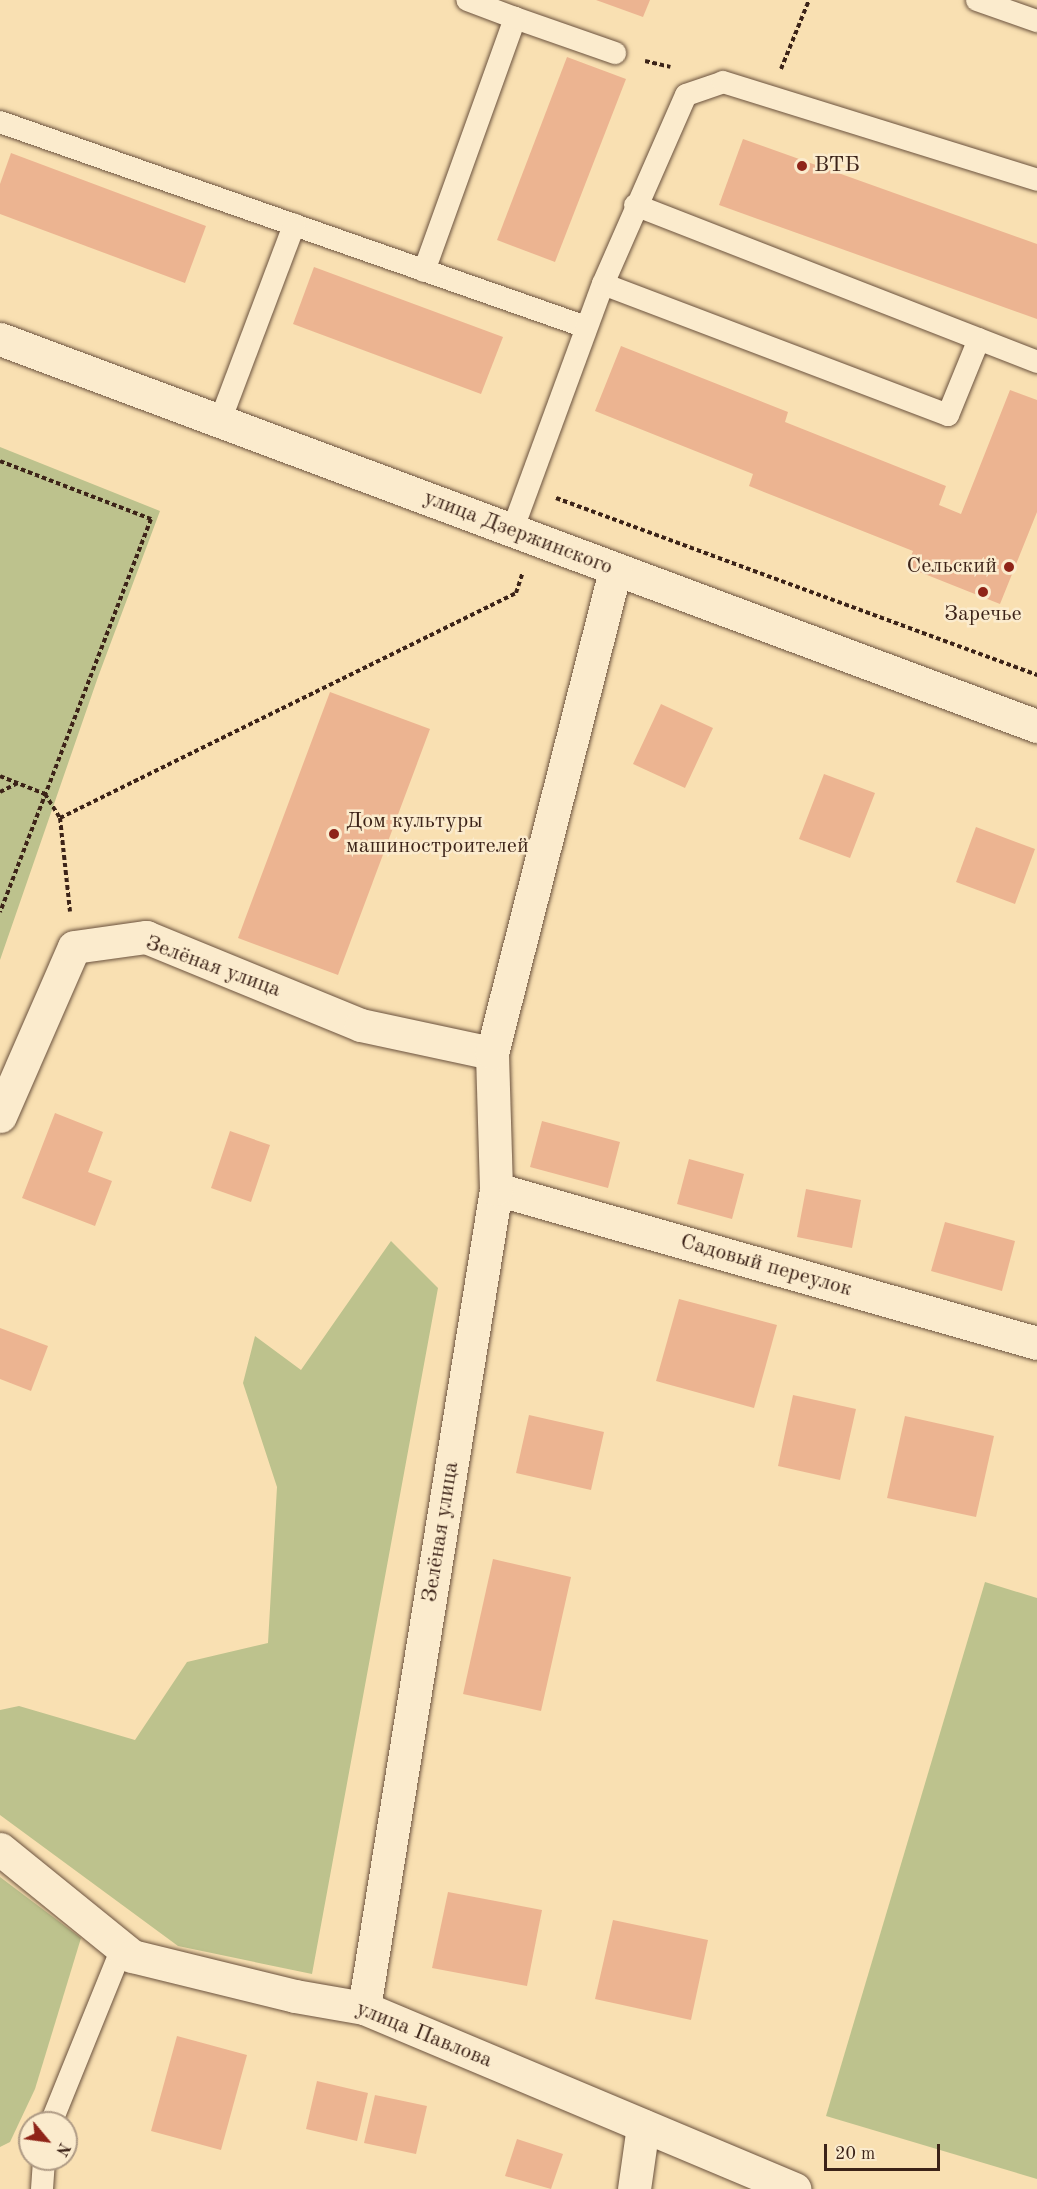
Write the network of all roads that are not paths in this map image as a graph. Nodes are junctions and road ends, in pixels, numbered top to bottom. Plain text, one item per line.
1 (467, 0) edge
2 (976, 0) edge
3 (515, 18) junction
4 (1037, 21) edge
5 (615, 53) dead end
6 (0, 122) edge
7 (1037, 180) edge
8 (635, 205) junction
9 (294, 225) junction
10 (424, 271) junction
11 (603, 284) junction
12 (586, 327) junction
13 (0, 339) edge
14 (979, 339) junction
15 (1037, 362) edge
16 (220, 421) junction
17 (524, 535) junction
18 (615, 570) junction
19 (1037, 726) edge
20 (492, 1053) junction
21 (0, 1116) edge
22 (495, 1189) junction
23 (1037, 1343) edge
24 (0, 1850) edge
25 (122, 1948) junction
26 (364, 2008) junction
27 (56, 2111) edge
28 (643, 2126) junction
29 (43, 2171) edge
30 (42, 2189) edge
31 (634, 2189) edge
32 (795, 2189) edge

1 - 3 lane
2 - 4 lane
3 - 5 lane
3 - 10 lane
6 - 9 lane
7 - 8 lane
8 - 11 lane
8 - 14 lane
9 - 10 lane
9 - 16 lane
10 - 12 lane
11 - 12 lane
11 - 14 lane
12 - 17 lane
13 - 16 street, улица Дзержинского
14 - 15 lane
16 - 17 street, улица Дзержинского
17 - 18 street, улица Дзержинского
18 - 19 street, улица Дзержинского
18 - 20 street, Зелёная улица
20 - 21 street, Зелёная улица
20 - 22 street, Зелёная улица
22 - 23 street, Садовый переулок
22 - 26 street, Зелёная улица
24 - 25 street, улица Павлова
25 - 26 street, улица Павлова
25 - 27 lane
26 - 28 street, улица Павлова
28 - 31 street
28 - 32 street, улица Павлова
29 - 30 lane

